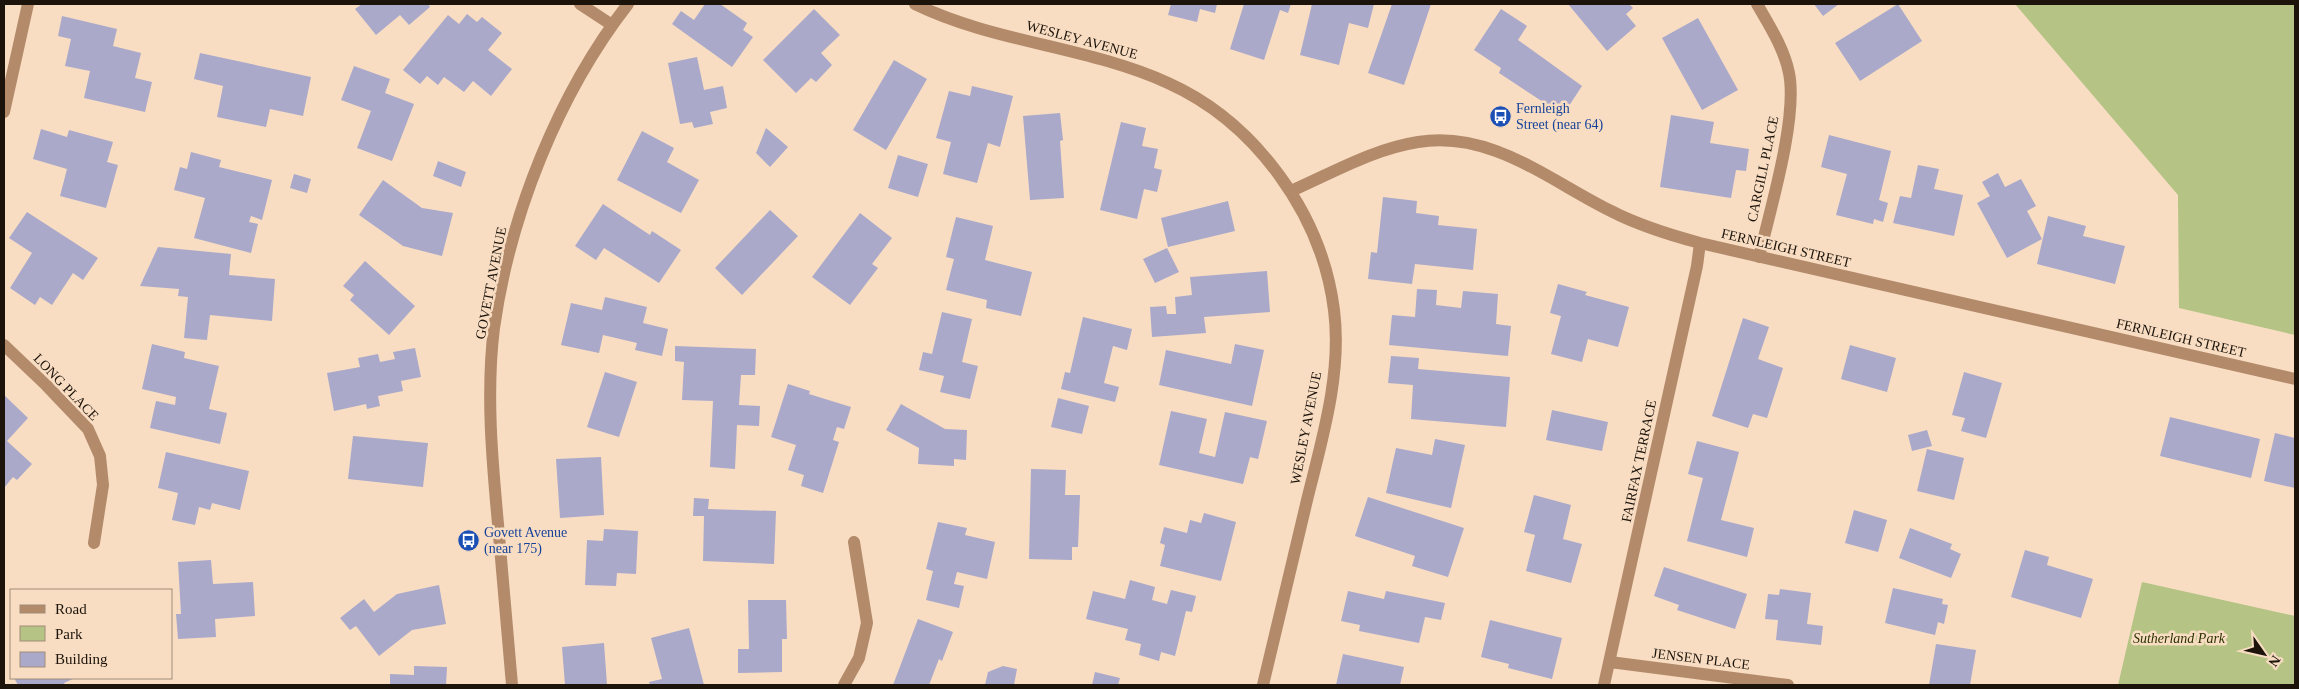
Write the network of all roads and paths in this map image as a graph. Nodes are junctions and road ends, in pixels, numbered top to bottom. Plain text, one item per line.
1 (28, 4) edge
2 (580, 4) edge
3 (628, 4) edge
4 (915, 4) edge
5 (1756, 4) edge
6 (612, 25) junction
7 (4, 112) edge
8 (1291, 191) junction
9 (1700, 243) junction
10 (1759, 257) junction
11 (4, 345) edge
12 (2295, 379) edge
13 (854, 542) dead end
14 (94, 543) dead end
15 (1610, 662) junction
16 (512, 685) edge
17 (844, 685) edge
18 (1263, 685) edge
19 (1604, 685) edge
20 (1788, 685) edge

1 - 7 street
2 - 6 street
3 - 6 street, GOVETT AVENUE
4 - 8 street, WESLEY AVENUE
5 - 10 street, CARGILL PLACE
6 - 16 street, GOVETT AVENUE
8 - 9 street, FERNLEIGH STREET
8 - 18 street, WESLEY AVENUE
9 - 10 street, FERNLEIGH STREET
9 - 15 street, FAIRFAX TERRACE
10 - 12 street, FERNLEIGH STREET
11 - 14 street, LONG PLACE
13 - 17 street
15 - 19 street, FAIRFAX TERRACE
15 - 20 street, JENSEN PLACE

